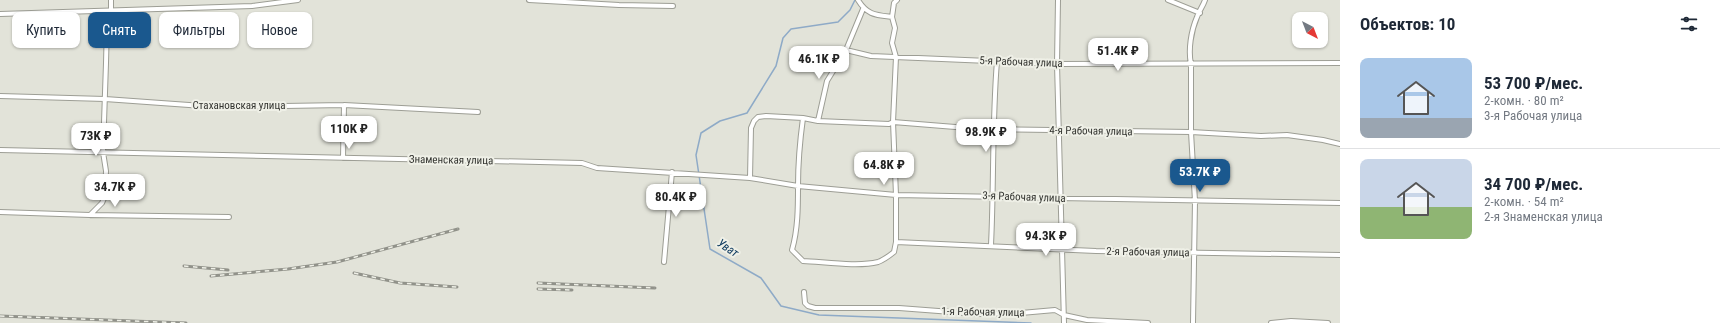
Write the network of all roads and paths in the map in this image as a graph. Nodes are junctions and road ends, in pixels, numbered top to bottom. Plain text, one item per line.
1 (111, 0) edge
2 (298, 0) edge
3 (529, 0) edge
4 (858, 0) edge
5 (898, 0) edge
6 (1058, 0) edge
7 (1168, 0) edge
8 (1205, 0) edge
9 (673, 6) dead end
10 (863, 9) junction
11 (111, 10) junction
12 (1200, 13) junction
13 (0, 14) edge
14 (892, 17) junction
15 (846, 50) junction
16 (896, 57) junction
17 (997, 61) junction
18 (1340, 63) edge
19 (1057, 64) junction
20 (1191, 64) junction
21 (0, 96) edge
22 (105, 99) junction
23 (344, 104) junction
24 (478, 112) dead end
25 (803, 118) junction
26 (818, 121) junction
27 (892, 122) junction
28 (994, 129) junction
29 (1059, 130) junction
30 (1191, 132) junction
31 (1340, 144) edge
32 (0, 150) edge
33 (103, 152) junction
34 (343, 158) junction
35 (672, 172) junction
36 (709, 176) joint
37 (750, 178) junction
38 (798, 186) junction
39 (896, 195) junction
40 (994, 196) junction
41 (1059, 199) junction
42 (1194, 201) junction
43 (1340, 203) edge
44 (0, 212) edge
45 (90, 215) junction
46 (229, 218) dead end
47 (896, 242) junction
48 (990, 245) junction
49 (1062, 249) junction
50 (1194, 253) junction
51 (1340, 255) edge
52 (664, 262) dead end
53 (804, 292) dead end
54 (1064, 315) junction
55 (1064, 323) edge
56 (1148, 323) edge
57 (1193, 323) edge
58 (1271, 323) edge
59 (1328, 323) edge

1 - 11 street
2 - 11 street
3 - 9 street
4 - 10 street
5 - 14 street
6 - 19 street
7 - 12 street
8 - 12 street
10 - 14 street
10 - 15 street
11 - 13 street
11 - 22 street
12 - 20 street
14 - 16 street
15 - 16 street, 5-я Рабочая улица
15 - 26 street
16 - 17 street, 5-я Рабочая улица
16 - 27 street
17 - 19 street, 5-я Рабочая улица
17 - 28 street
18 - 20 street, 5-я Рабочая улица
19 - 20 street, 5-я Рабочая улица
19 - 29 street
20 - 30 street
21 - 22 street, Стахановская улица
22 - 23 street, Стахановская улица
22 - 33 street
23 - 24 street, Стахановская улица
23 - 34 street
25 - 26 street, 4-я Рабочая улица
25 - 37 street, 4-я Рабочая улица
25 - 38 street
26 - 27 street, 4-я Рабочая улица
27 - 28 street, 4-я Рабочая улица
27 - 39 street
28 - 29 street, 4-я Рабочая улица
28 - 40 street
29 - 30 street, 4-я Рабочая улица
29 - 41 street
30 - 31 street, 4-я Рабочая улица
30 - 42 street
32 - 33 street, Знаменская улица
33 - 34 street, Знаменская улица
33 - 45 street
34 - 35 street, Знаменская улица
35 - 36 street, Знаменская улица
35 - 52 street
36 - 37 street, 3-я Рабочая улица
37 - 38 street, 3-я Рабочая улица
38 - 39 street, 3-я Рабочая улица
38 - 47 street
39 - 40 street, 3-я Рабочая улица
39 - 47 street
40 - 41 street, 3-я Рабочая улица
40 - 48 street
41 - 42 street, 3-я Рабочая улица
41 - 49 street
42 - 43 street, 3-я Рабочая улица
42 - 50 street
44 - 45 street
45 - 46 street
47 - 48 street, 2-я Рабочая улица
48 - 49 street, 2-я Рабочая улица
49 - 50 street, 2-я Рабочая улица
49 - 54 street
50 - 51 street, 2-я Рабочая улица
50 - 57 street
53 - 54 street, 1-я Рабочая улица
54 - 55 street
54 - 56 street, 1-я Рабочая улица
58 - 59 street

